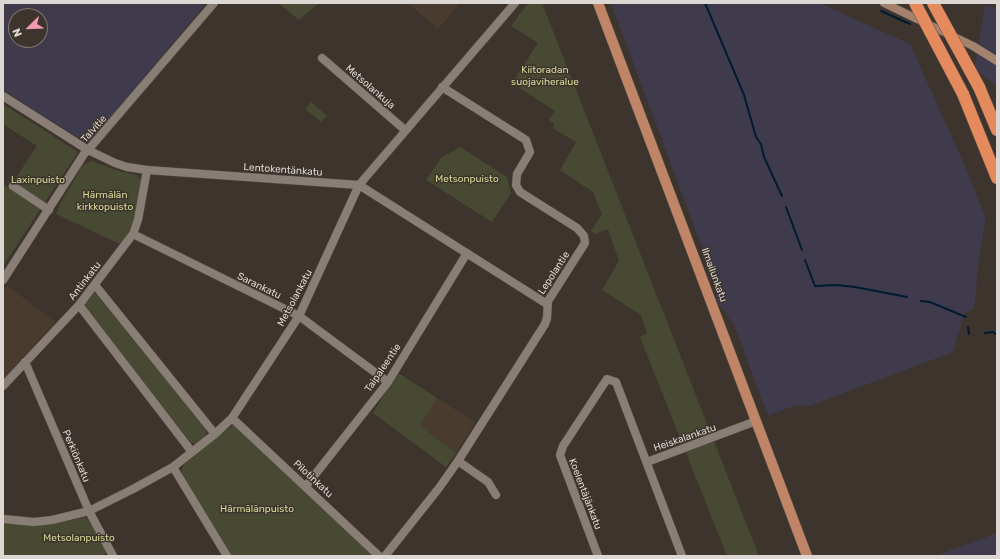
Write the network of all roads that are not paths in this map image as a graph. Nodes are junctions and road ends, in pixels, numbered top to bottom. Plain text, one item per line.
1 (214, 3) edge
2 (515, 3) edge
3 (598, 3) edge
4 (884, 3) edge
5 (914, 3) edge
6 (933, 3) edge
7 (322, 58) dead end
8 (997, 61) edge
9 (442, 87) junction
10 (3, 96) edge
11 (405, 130) junction
12 (997, 130) edge
13 (88, 150) junction
14 (147, 170) junction
15 (997, 178) edge
16 (359, 185) junction
17 (13, 186) dead end
18 (49, 210) junction
19 (133, 234) junction
20 (467, 253) junction
21 (3, 280) edge
22 (96, 285) junction
23 (547, 304) junction
24 (79, 305) junction
25 (299, 316) junction
26 (25, 362) junction
27 (388, 382) junction
28 (3, 386) edge
29 (232, 418) junction
30 (756, 421) junction
31 (214, 434) junction
32 (192, 452) junction
33 (458, 461) junction
34 (647, 462) junction
35 (173, 467) junction
36 (306, 486) junction
37 (496, 495) dead end
38 (89, 511) junction
39 (3, 519) edge
40 (109, 555) edge
41 (227, 556) edge
42 (379, 556) edge
43 (385, 556) edge
44 (598, 556) edge
45 (682, 556) edge
46 (807, 556) edge

1 - 13 street, Talvitie
2 - 9 street, Metsolankatu
3 - 30 main road, Ilmailunkatu
4 - 8 main road
5 - 15 highway, bridge
6 - 12 highway, bridge
7 - 11 street, Metsolankuja
9 - 11 street, Metsolankatu
9 - 23 street, Lepolantie
10 - 13 street, Lentokentänkatu
11 - 16 street, Metsolankatu
13 - 14 street, Lentokentänkatu
13 - 18 street, Talvitie
14 - 16 street, Lentokentänkatu
14 - 19 street, Antinkatu
16 - 20 street, Lentokentänkatu
16 - 25 street, Metsolankatu
17 - 18 street
18 - 21 street, Talvitie
19 - 22 street, Antinkatu
19 - 25 street, Sarankatu
20 - 23 street, Lentokentänkatu
20 - 27 street, Taipaleentie
22 - 24 street, Antinkatu
22 - 31 street
23 - 33 street, Lepolantie
24 - 26 street, Antinkatu
24 - 32 street
25 - 27 street, Sarankatu
25 - 29 street, Metsolankatu
26 - 28 street, Antinkatu
26 - 38 street, Perkiönkatu
27 - 36 street, Taipaleentie
29 - 31 street, Metsolankatu
29 - 36 street, Pilotinkatu
30 - 34 street, Heiskalankatu
30 - 46 main road, Ilmailunkatu
31 - 32 street, Metsolankatu
32 - 35 street, Metsolankatu
33 - 37 street
33 - 43 street, Lepolantie
34 - 44 street, Koelentäjänkatu
34 - 45 street, Heiskalankatu
35 - 38 street, Metsolankatu
35 - 41 street
36 - 42 street, Pilotinkatu
38 - 39 street, Metsolankatu
38 - 40 street, Perkiönkatu

